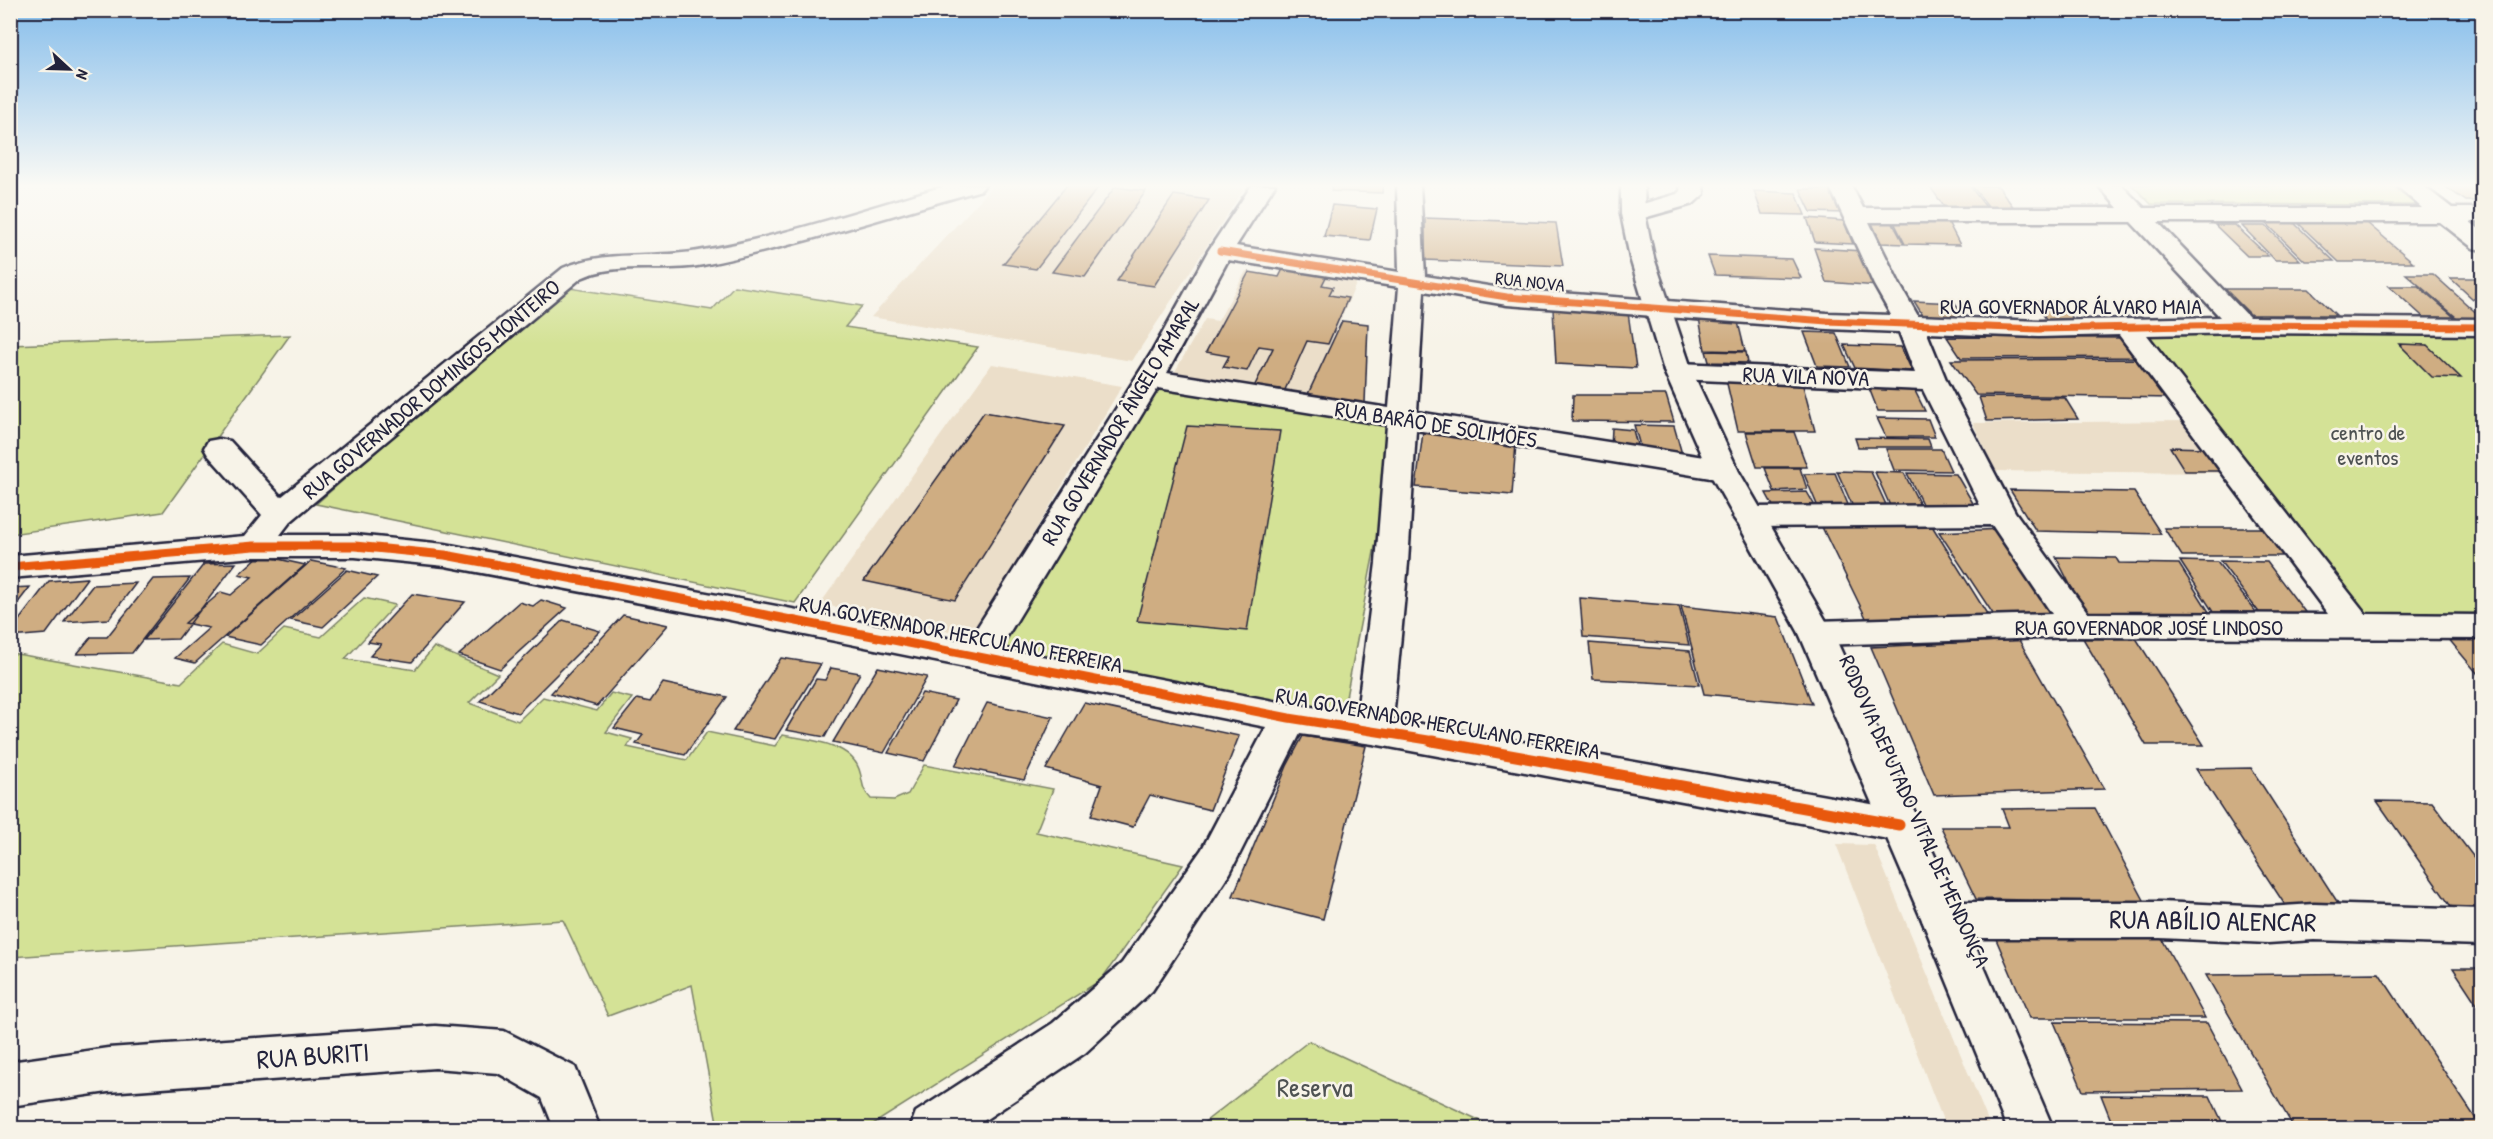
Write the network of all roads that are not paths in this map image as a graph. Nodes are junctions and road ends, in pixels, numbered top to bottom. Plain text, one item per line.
1 (778, 238) edge
2 (1228, 238) edge
3 (1411, 238) edge
4 (1638, 238) edge
5 (1865, 238) edge
6 (2159, 238) edge
7 (1220, 251) junction
8 (1412, 282) junction
9 (1660, 308) junction
10 (1910, 325) junction
11 (2242, 325) junction
12 (2126, 326) junction
13 (2482, 327) edge
14 (1678, 371) junction
15 (1148, 378) junction
16 (1934, 382) junction
17 (1403, 419) junction
18 (219, 448) dead end
19 (1723, 470) junction
20 (279, 515) junction
21 (2001, 515) junction
22 (1749, 517) junction
23 (254, 546) junction
24 (10, 567) edge
25 (2078, 624) junction
26 (2356, 626) junction
27 (2482, 627) edge
28 (1816, 633) junction
29 (976, 658) junction
30 (1289, 718) junction
31 (1373, 730) junction
32 (1899, 825) junction
33 (1943, 920) junction
34 (2482, 927) edge
35 (10, 1084) edge
36 (578, 1128) edge
37 (933, 1128) edge
38 (2030, 1128) edge

1 - 20 street, RUA GOVERNADOR DOMINGOS MONTEIRO
2 - 7 street, RUA GOVERNADOR ÂNGELO AMARAL
3 - 8 street
4 - 9 street, RODOVIA DEPUTADO VITAL DE MENDONÇA
5 - 10 street
6 - 11 street
7 - 8 street, RUA NOVA
7 - 15 street, RUA GOVERNADOR ÂNGELO AMARAL
8 - 9 street, RUA NOVA
8 - 17 street
9 - 10 street, RUA GOVERNADOR ÁLVARO MAIA
9 - 14 street, RODOVIA DEPUTADO VITAL DE MENDONÇA
10 - 12 street, RUA GOVERNADOR ÁLVARO MAIA
10 - 16 street
11 - 12 street, RUA GOVERNADOR ÁLVARO MAIA
11 - 13 street, RUA GOVERNADOR ÁLVARO MAIA
12 - 26 street
14 - 16 street, RUA VILA NOVA
14 - 19 street, RODOVIA DEPUTADO VITAL DE MENDONÇA
15 - 17 street, RUA BARÃO DE SOLIMÕES
15 - 29 street, RUA GOVERNADOR ÂNGELO AMARAL
16 - 21 street
17 - 19 street, RUA BARÃO DE SOLIMÕES
17 - 31 street
18 - 20 street
19 - 22 street, RODOVIA DEPUTADO VITAL DE MENDONÇA
20 - 23 street, RUA GOVERNADOR DOMINGOS MONTEIRO
21 - 22 street
21 - 25 street
22 - 28 street, RODOVIA DEPUTADO VITAL DE MENDONÇA
23 - 24 street, RUA GOVERNADOR HERCULANO FERREIRA
23 - 29 street, RUA GOVERNADOR HERCULANO FERREIRA
25 - 26 street, RUA GOVERNADOR JOSÉ LINDOSO
25 - 28 street, RUA GOVERNADOR JOSÉ LINDOSO
26 - 27 street, RUA GOVERNADOR JOSÉ LINDOSO
28 - 32 street, RODOVIA DEPUTADO VITAL DE MENDONÇA
29 - 30 street, RUA GOVERNADOR HERCULANO FERREIRA
30 - 31 street, RUA GOVERNADOR HERCULANO FERREIRA
30 - 37 street
31 - 32 street, RUA GOVERNADOR HERCULANO FERREIRA
32 - 33 street, RODOVIA DEPUTADO VITAL DE MENDONÇA
33 - 34 street, RUA ABÍLIO ALENCAR
33 - 38 street, RODOVIA DEPUTADO VITAL DE MENDONÇA
35 - 36 street, RUA BURITI

